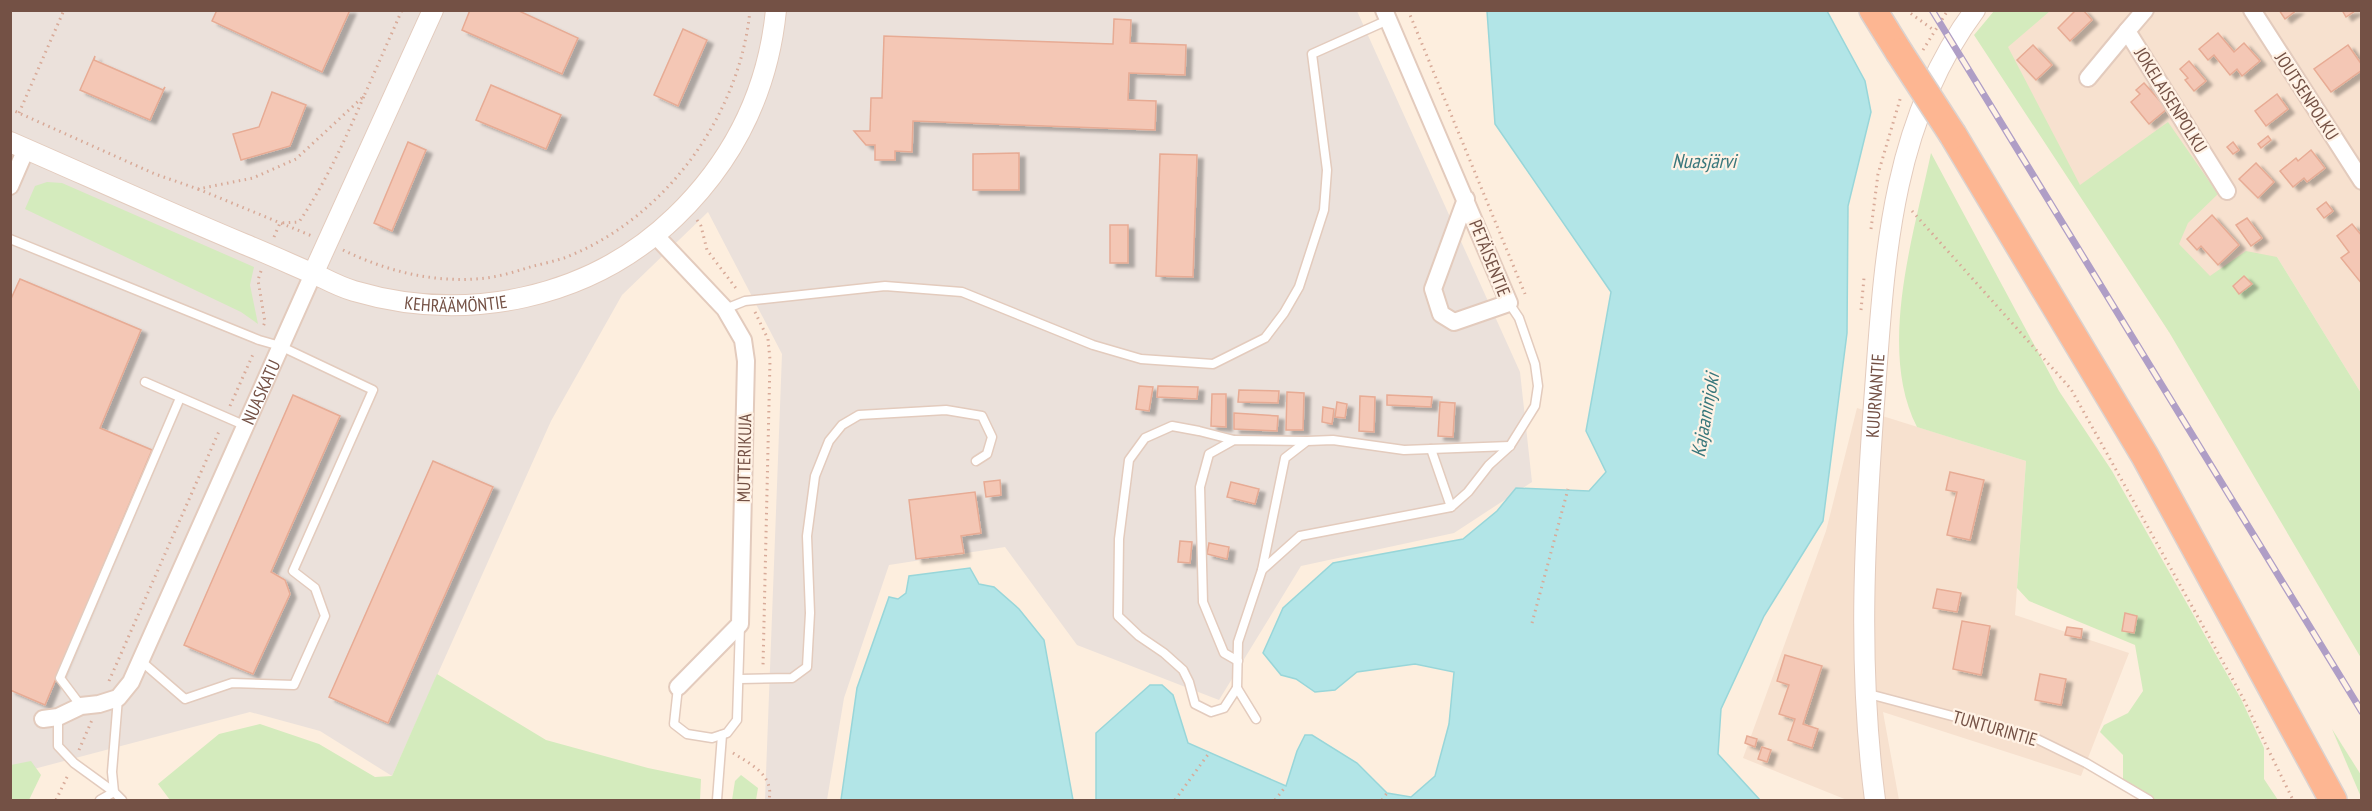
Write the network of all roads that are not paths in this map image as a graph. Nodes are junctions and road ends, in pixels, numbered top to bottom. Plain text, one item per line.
1 (433, 10) edge
2 (776, 10) edge
3 (1873, 10) edge
4 (1975, 10) edge
5 (2145, 10) edge
6 (2252, 10) edge
7 (1386, 15) edge
8 (2127, 32) junction
9 (2088, 78) dead end
10 (18, 145) edge
11 (2361, 181) edge
12 (10, 186) edge
13 (2228, 191) dead end
14 (1466, 199) junction
15 (656, 236) junction
16 (10, 239) edge
17 (314, 274) junction
18 (1509, 303) junction
19 (725, 309) junction
20 (280, 346) junction
21 (145, 382) dead end
22 (180, 398) junction
23 (246, 426) junction
24 (1234, 440) junction
25 (1307, 441) junction
26 (1510, 446) junction
27 (1431, 449) junction
28 (976, 461) dead end
29 (1451, 507) junction
30 (1262, 570) junction
31 (740, 624) junction
32 (141, 661) junction
33 (1238, 661) junction
34 (740, 679) junction
35 (678, 687) joint
36 (1237, 688) junction
37 (1864, 693) junction
38 (118, 698) junction
39 (81, 706) junction
40 (50, 718) joint
41 (1256, 719) dead end
42 (722, 735) junction
43 (114, 792) junction
44 (100, 801) edge
45 (122, 801) edge
46 (717, 801) edge
47 (1875, 801) edge
48 (2149, 801) edge
49 (2333, 801) edge

1 - 17 street, NUASKATU
2 - 15 street, KEHRÄÄMÖNTIE
3 - 49 highway, bridge
4 - 37 street, KUURNANTIE
5 - 8 street, JOKELAISENPOLKU
6 - 11 street, JOUTSENPOLKU
7 - 14 street, PETÄISENTIE
7 - 19 lane
8 - 9 street
8 - 13 street, JOKELAISENPOLKU
10 - 12 street
10 - 17 street, KEHRÄÄMÖNTIE
14 - 18 street, PETÄISENTIE
14 - 18 street, PETÄISENTIE
15 - 17 street, KEHRÄÄMÖNTIE
15 - 19 street, MUTTERIKUJA
16 - 20 lane
17 - 20 street, NUASKATU
18 - 26 lane
19 - 31 street, MUTTERIKUJA
20 - 23 street, NUASKATU
20 - 32 lane
21 - 22 lane
22 - 23 lane
22 - 39 lane
23 - 32 street, NUASKATU
24 - 25 lane
24 - 33 lane
24 - 36 lane
25 - 27 lane
25 - 30 lane
26 - 27 lane
26 - 29 lane
27 - 29 lane
28 - 34 lane
29 - 30 lane
30 - 33 lane
31 - 34 lane
31 - 35 street
32 - 38 street, NUASKATU
33 - 36 lane
34 - 42 lane
35 - 42 lane
36 - 41 lane
37 - 47 street, KUURNANTIE
37 - 48 lane, TUNTURINTIE
38 - 39 street
38 - 43 lane
39 - 40 street
40 - 43 lane
42 - 46 lane
43 - 44 lane
43 - 45 lane

